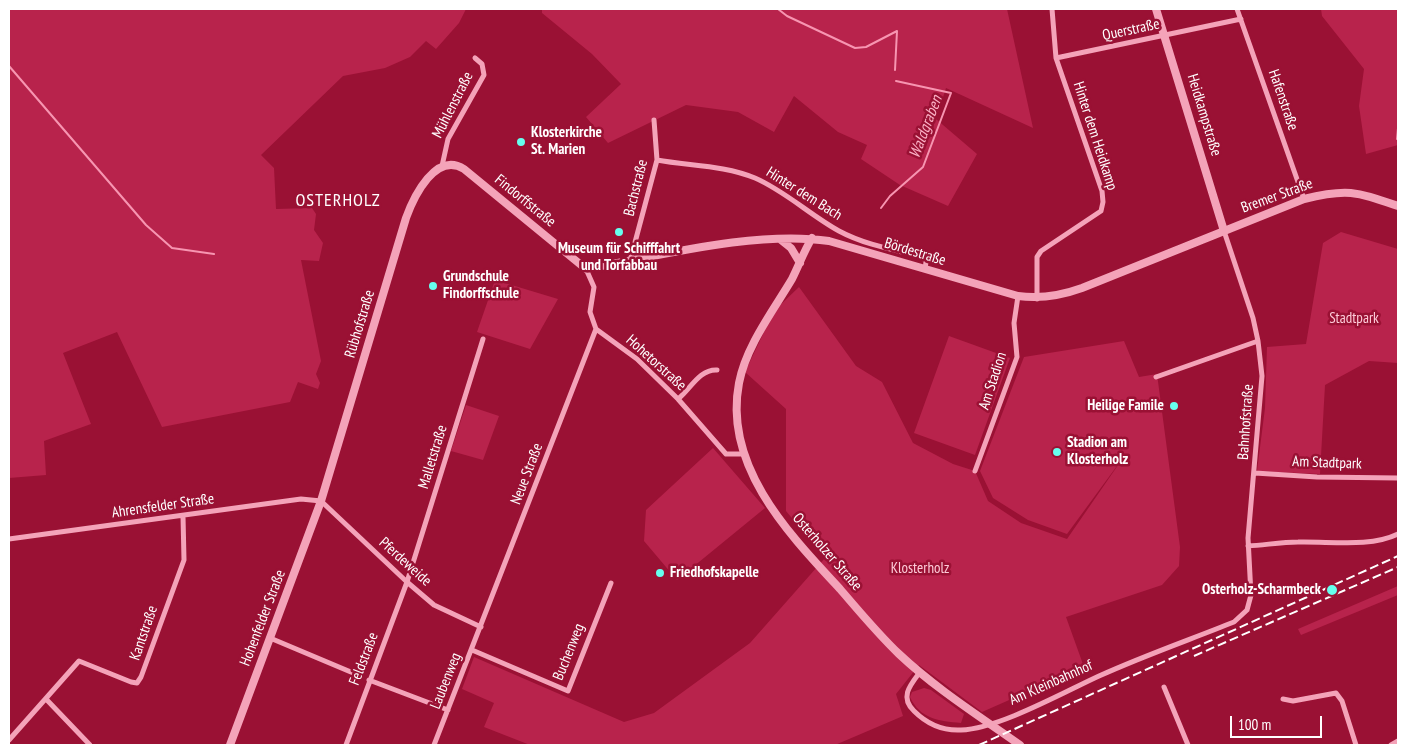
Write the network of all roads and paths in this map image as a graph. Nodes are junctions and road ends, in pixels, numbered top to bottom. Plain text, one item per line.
1 (1052, 9) edge
2 (1156, 9) edge
3 (1237, 9) edge
4 (1241, 19) junction
5 (1164, 36) junction
6 (475, 58) dead end
7 (1056, 58) junction
8 (654, 120) dead end
9 (657, 160) junction
10 (442, 166) junction
11 (1304, 199) junction
12 (1398, 206) edge
13 (1224, 231) junction
14 (812, 238) junction
15 (781, 240) junction
16 (630, 261) junction
17 (800, 263) junction
18 (586, 269) junction
19 (925, 269) junction
20 (1018, 296) junction
21 (1037, 299) junction
22 (596, 329) junction
23 (483, 339) dead end
24 (1258, 341) junction
25 (717, 370) dead end
26 (1156, 377) dead end
27 (678, 400) junction
28 (743, 454) junction
29 (975, 471) dead end
30 (1255, 473) junction
31 (1398, 478) edge
32 (321, 501) junction
33 (183, 516) junction
34 (1398, 534) edge
35 (9, 539) edge
36 (1248, 546) junction
37 (407, 582) junction
38 (611, 583) dead end
39 (1242, 617) joint
40 (482, 627) junction
41 (270, 638) junction
42 (472, 650) junction
43 (920, 672) junction
44 (358, 675) dead end
45 (369, 680) junction
46 (1164, 688) dead end
47 (46, 699) junction
48 (1284, 699) dead end
49 (448, 710) junction
50 (9, 740) edge
51 (1398, 741) edge
52 (90, 745) edge
53 (230, 745) edge
54 (346, 745) edge
55 (434, 745) edge
56 (1020, 745) edge
57 (1188, 745) edge
58 (1356, 745) edge
59 (1391, 745) edge

1 - 7 street, Hinter dem Heidkamp
2 - 5 street, Heidkampstraße
3 - 4 street, Hafenstraße
4 - 5 street, Querstraße
4 - 11 street, Hafenstraße
5 - 7 street, Querstraße
5 - 13 street, Heidkampstraße
6 - 10 street, Mühlenstraße
7 - 21 street, Hinter dem Heidkamp
8 - 9 street, Bachstraße
9 - 16 street, Bachstraße
9 - 19 street, Hinter dem Bach
10 - 18 street, Findorffstraße
10 - 32 street, Rübhofstraße
11 - 12 street, Bremer Straße
11 - 13 street, Bremer Straße
13 - 21 street, Bördestraße
13 - 24 street, Bahnhofstraße
14 - 15 street, Bördestraße
14 - 17 street, Osterholzer Straße
14 - 19 street, Bördestraße
15 - 16 street, Bördestraße
15 - 17 street
16 - 18 street, Bördestraße
17 - 28 street, Osterholzer Straße
18 - 22 street
19 - 20 street, Bördestraße
20 - 21 street, Bördestraße
20 - 29 street, Am Stadion
22 - 27 street, Hohetorstraße
22 - 40 street, Neue Straße
23 - 37 street, Malletstraße
24 - 26 street
24 - 30 street, Bahnhofstraße
25 - 27 street
27 - 28 street, Hohetorstraße
28 - 43 street, Osterholzer Straße
30 - 31 street, Am Stadtpark
30 - 36 street, Bahnhofstraße
32 - 33 street, Ahrensfelder Straße
32 - 37 street, Pferdeweide
32 - 41 street, Hohenfelder Straße
33 - 35 street, Ahrensfelder Straße
33 - 47 street, Kantstraße
34 - 36 street
36 - 39 street, Bahnhofstraße
37 - 40 street, Pferdeweide
37 - 45 street, Feldstraße
38 - 42 street, Buchenweg
39 - 43 street, Am Kleinbahnhof
40 - 42 street, Laubenweg
41 - 44 street
41 - 53 street, Hohenfelder Straße
42 - 49 street, Laubenweg
43 - 56 street, Osterholzer Straße
45 - 49 street
45 - 54 street, Feldstraße
46 - 57 street
47 - 50 street, Kantstraße
47 - 52 street
48 - 58 street
49 - 55 street, Laubenweg
51 - 59 street

